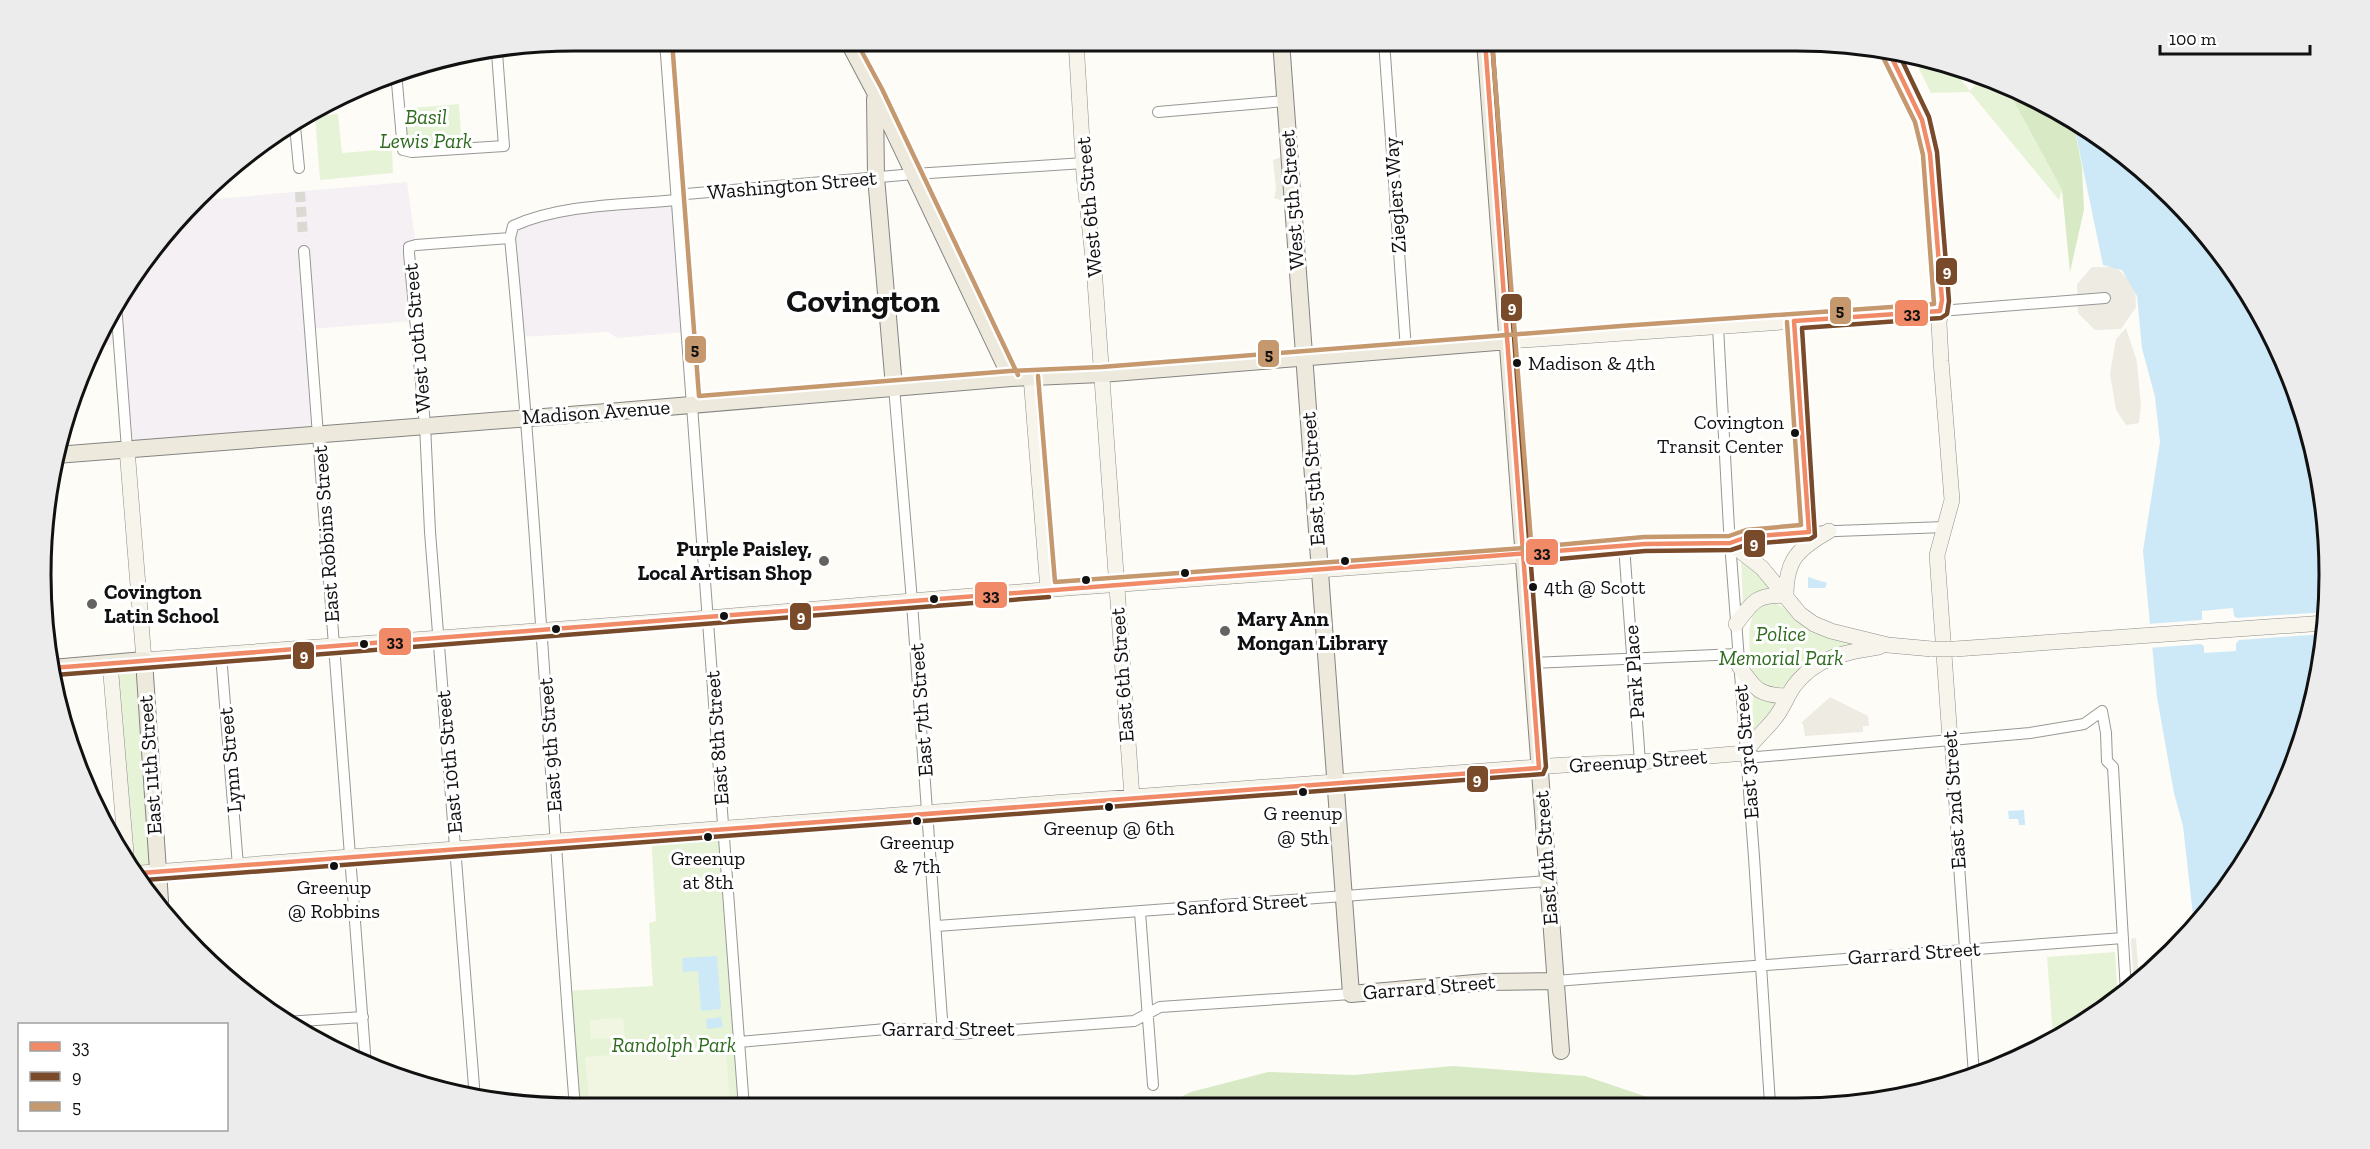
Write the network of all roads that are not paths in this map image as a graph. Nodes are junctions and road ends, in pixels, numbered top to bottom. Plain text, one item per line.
1 (666, 51) edge
2 (854, 51) edge
3 (1077, 51) edge
4 (1282, 51) edge
5 (1385, 51) edge
6 (1486, 51) edge
7 (497, 57) edge
8 (1893, 60) edge
9 (397, 82) edge
10 (875, 92) junction
11 (1285, 101) junction
12 (1158, 112) dead end
13 (296, 132) edge
14 (1084, 163) junction
15 (299, 168) dead end
16 (914, 174) junction
17 (876, 177) junction
18 (677, 200) junction
19 (510, 238) junction
20 (304, 251) tunnel mouth
21 (2104, 298) dead end
22 (1940, 311) junction
23 (117, 320) edge
24 (1718, 327) junction
25 (1509, 341) junction
26 (1406, 350) junction
27 (1304, 359) junction
28 (1101, 374) junction
29 (1031, 377) junction
30 (1011, 378) junction
31 (894, 387) junction
32 (692, 404) junction
33 (525, 417) junction
34 (425, 425) junction
35 (319, 434) junction
36 (127, 449) junction
37 (66, 453) edge
38 (1945, 527) junction
39 (1829, 531) junction
40 (1730, 543) junction
41 (1624, 546) junction
42 (1525, 555) junction
43 (1320, 571) junction
44 (1115, 585) junction
45 (1048, 590) junction
46 (1786, 596) junction
47 (912, 600) junction
48 (708, 618) junction
49 (1736, 624) junction
50 (2317, 624) edge
51 (542, 631) junction
52 (439, 639) junction
53 (1888, 645) junction
54 (334, 646) junction
55 (221, 655) junction
56 (1633, 657) junction
57 (144, 660) junction
58 (1738, 660) junction
59 (111, 663) junction
60 (1532, 663) junction
61 (59, 667) edge
62 (1788, 696) junction
63 (1950, 739) junction
64 (1745, 753) junction
65 (1640, 762) junction
66 (1539, 768) junction
67 (1336, 783) junction
68 (1132, 797) junction
69 (928, 814) junction
70 (724, 828) junction
71 (556, 841) junction
72 (125, 843) edge
73 (456, 849) junction
74 (351, 857) junction
75 (238, 866) junction
76 (149, 873) edge
77 (1547, 881) junction
78 (1344, 896) junction
79 (1140, 912) junction
80 (937, 926) junction
81 (2123, 938) junction
82 (1965, 950) junction
83 (1761, 964) junction
84 (1555, 981) junction
85 (2125, 981) edge
86 (1351, 994) junction
87 (1148, 1015) junction
88 (363, 1017) junction
89 (302, 1021) edge
90 (944, 1033) junction
91 (739, 1042) junction
92 (1562, 1051) dead end
93 (365, 1054) edge
94 (1973, 1066) edge
95 (1153, 1085) dead end
96 (474, 1088) edge
97 (574, 1098) edge
98 (743, 1098) edge
99 (1770, 1098) edge

1 - 18 street, East 8th Street
2 - 10 main road
3 - 14 main road, West 6th Street
4 - 11 main road, West 5th Street
5 - 26 street, Zieglers Way
6 - 25 main road, East 4th Street
7 - 9 street
8 - 22 main road, East 2nd Street
10 - 16 main road
10 - 17 main road
11 - 12 street
11 - 27 main road, West 5th Street
13 - 15 street
14 - 16 street, Washington Street
14 - 28 main road, West 6th Street
16 - 17 street, Washington Street
16 - 30 main road
17 - 18 street, Washington Street
17 - 31 main road
18 - 19 street, Washington Street
18 - 32 street, East 8th Street
19 - 33 street, East 9th Street
19 - 34 street, West 10th Street
20 - 35 street, East Robbins Street
21 - 22 street, Madison Avenue
22 - 24 main road, Madison Avenue
22 - 38 main road, East 2nd Street
23 - 36 street
24 - 25 main road, Madison Avenue
24 - 40 street, East 3rd Street
25 - 26 main road, Madison Avenue
25 - 42 main road, East 4th Street
26 - 27 main road, Madison Avenue
27 - 28 main road, Madison Avenue
27 - 43 main road, East 5th Street
28 - 29 main road, Madison Avenue
28 - 44 main road, East 6th Street
29 - 30 main road, Madison Avenue
29 - 45 main road
30 - 31 main road, Madison Avenue
31 - 32 main road, Madison Avenue
31 - 47 street, East 7th Street
32 - 33 main road, Madison Avenue
32 - 48 street, East 8th Street
33 - 34 main road, Madison Avenue
33 - 51 street, East 9th Street
34 - 35 main road, Madison Avenue
34 - 52 street, East 10th Street
35 - 36 main road, Madison Avenue
35 - 54 street, East Robbins Street
36 - 37 main road, Madison Avenue
36 - 57 main road, East 11th Street
38 - 39 street
38 - 63 main road, East 2nd Street
39 - 40 street
39 - 46 main road
40 - 41 main road
40 - 46 main road
40 - 49 street, East 3rd Street
41 - 42 main road
41 - 56 street, Park Place
42 - 43 main road
42 - 60 main road, East 4th Street
43 - 44 main road
43 - 67 main road, East 5th Street
44 - 45 main road
44 - 68 main road, East 6th Street
45 - 47 main road
46 - 49 main road
46 - 53 main road
47 - 48 main road
47 - 69 street, East 7th Street
48 - 51 main road
48 - 70 street, East 8th Street
49 - 58 street, East 3rd Street
50 - 53 main road, bridge
51 - 52 main road
51 - 71 street, East 9th Street
52 - 54 main road
52 - 73 street, East 10th Street
53 - 62 main road
54 - 55 main road
54 - 74 street, East Robbins Street
55 - 57 main road
55 - 75 street, Lynn Street
56 - 58 street
56 - 60 street
56 - 65 street, Park Place
57 - 59 main road
57 - 76 main road, East 11th Street
58 - 62 main road
58 - 64 street, East 3rd Street
59 - 61 main road
59 - 72 main road, East 11th Street
60 - 66 main road, East 4th Street
62 - 64 main road
63 - 64 street, Greenup Street
63 - 81 street, Greenup Street
63 - 82 street, East 2nd Street
64 - 65 main road, Greenup Street
64 - 83 street, East 3rd Street
65 - 66 main road, Greenup Street
66 - 67 main road, Greenup Street
66 - 77 main road, East 4th Street
67 - 68 main road, Greenup Street
67 - 78 main road, East 5th Street
68 - 69 main road, Greenup Street
69 - 70 main road, Greenup Street
69 - 80 street, East 7th Street
70 - 71 main road, Greenup Street
70 - 91 street, East 8th Street
71 - 73 main road, Greenup Street
71 - 97 street, East 9th Street
73 - 74 main road, Greenup Street
73 - 96 street, East 10th Street
74 - 75 main road, Greenup Street
74 - 88 street, East Robbins Street
75 - 76 main road, Greenup Street
77 - 78 street, Sanford Street
77 - 84 main road, East 4th Street
78 - 79 street, Sanford Street
78 - 86 main road, East 5th Street
79 - 80 street, Sanford Street
79 - 87 street
80 - 90 street, East 7th Street
81 - 82 street, Garrard Street
81 - 85 street
82 - 83 street, Garrard Street
82 - 94 street, East 2nd Street
83 - 84 street, Garrard Street
83 - 99 street, East 3rd Street
84 - 86 main road, Garrard Street
84 - 92 main road, East 4th Street
86 - 87 street, Garrard Street
87 - 90 street, Garrard Street
87 - 95 street
88 - 89 street
88 - 93 street, East Robbins Street
90 - 91 street, Garrard Street
91 - 98 street, East 8th Street

